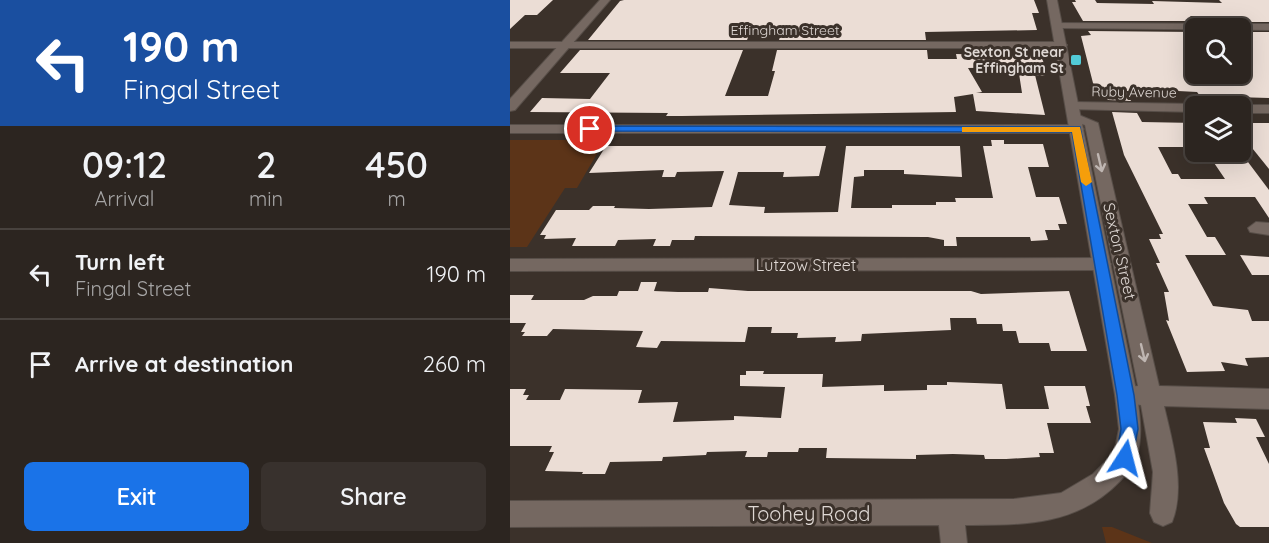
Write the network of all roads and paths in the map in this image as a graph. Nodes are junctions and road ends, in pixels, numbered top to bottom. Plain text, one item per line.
1 (605, 0) edge
2 (1052, 0) edge
3 (1057, 25) junction
4 (1269, 27) edge
5 (510, 45) edge
6 (565, 45) junction
7 (1061, 45) junction
8 (510, 107) edge
9 (1185, 109) edge
10 (1251, 109) edge
11 (1269, 109) edge
12 (1074, 118) junction
13 (510, 129) edge
14 (1102, 264) junction
15 (510, 266) edge
16 (1126, 395) junction
17 (1151, 397) junction
18 (1269, 399) edge
19 (1102, 483) joint
20 (951, 512) junction
21 (1164, 513) dead end
22 (510, 514) edge
23 (954, 543) edge

1 - 6 street
2 - 3 street, Sexton Street
3 - 4 street
3 - 7 street, Sexton Street
5 - 6 street, Effingham Street
6 - 7 street, Effingham Street
6 - 8 street
7 - 12 street, Sexton Street
9 - 12 street, Ruby Avenue
10 - 11 street
12 - 13 street, Ruby Avenue
12 - 14 street, Sexton Street
12 -> 17 street, Sexton Street
14 - 15 street, Lutzow Street
14 - 16 street, Sexton Street
16 - 17 street
16 - 19 street, Sexton Street
17 - 18 street
17 - 21 street
19 - 20 street, Toohey Road
20 - 22 street, Toohey Road
20 - 23 street

